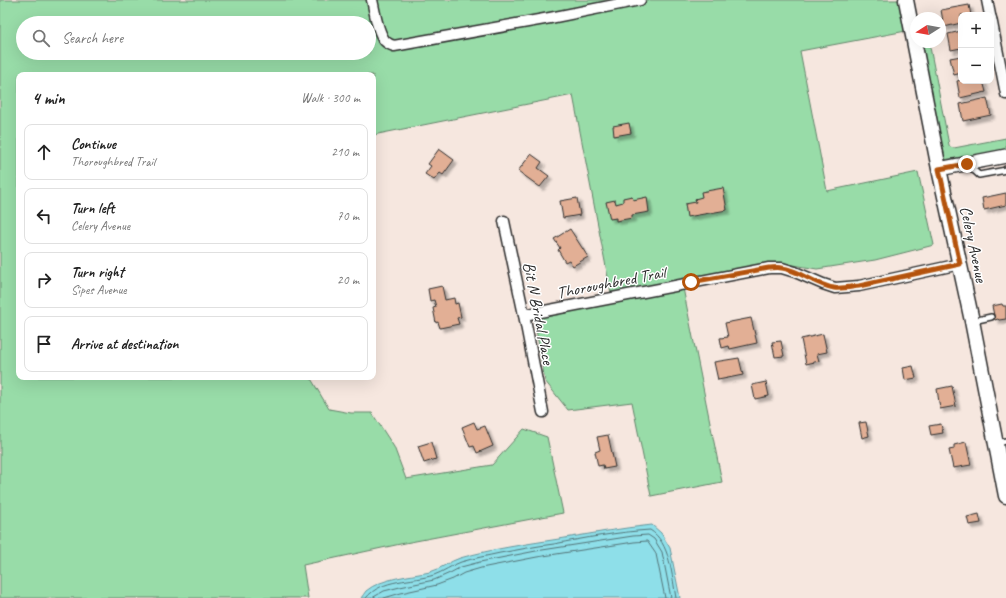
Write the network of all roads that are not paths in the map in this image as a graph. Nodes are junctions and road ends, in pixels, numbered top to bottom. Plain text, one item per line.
1 (372, 0) edge
2 (640, 0) edge
3 (906, 0) edge
4 (988, 0) edge
5 (990, 12) edge
6 (376, 16) edge
7 (376, 18) edge
8 (994, 30) edge
9 (1004, 75) edge
10 (1006, 94) edge
11 (1006, 156) edge
12 (967, 164) junction
13 (939, 169) junction
14 (1006, 169) edge
15 (504, 221) dead end
16 (960, 264) junction
17 (524, 315) junction
18 (991, 317) dead end
19 (972, 321) junction
20 (543, 412) dead end
21 (1001, 442) edge
22 (1006, 496) edge

1 - 6 street
2 - 7 street
3 - 13 main road, Celery Avenue
4 - 5 street
8 - 9 street
9 - 10 street
11 - 12 street
12 - 13 street
12 - 14 lane
13 - 16 main road, Celery Avenue
15 - 17 street, Bit N Bridal Place
16 - 17 street, Thoroughbred Trail
16 - 19 main road, Celery Avenue
17 - 20 street, Bit N Bridal Place
18 - 19 lane
19 - 21 main road, Celery Avenue
21 - 22 main road, Celery Avenue

